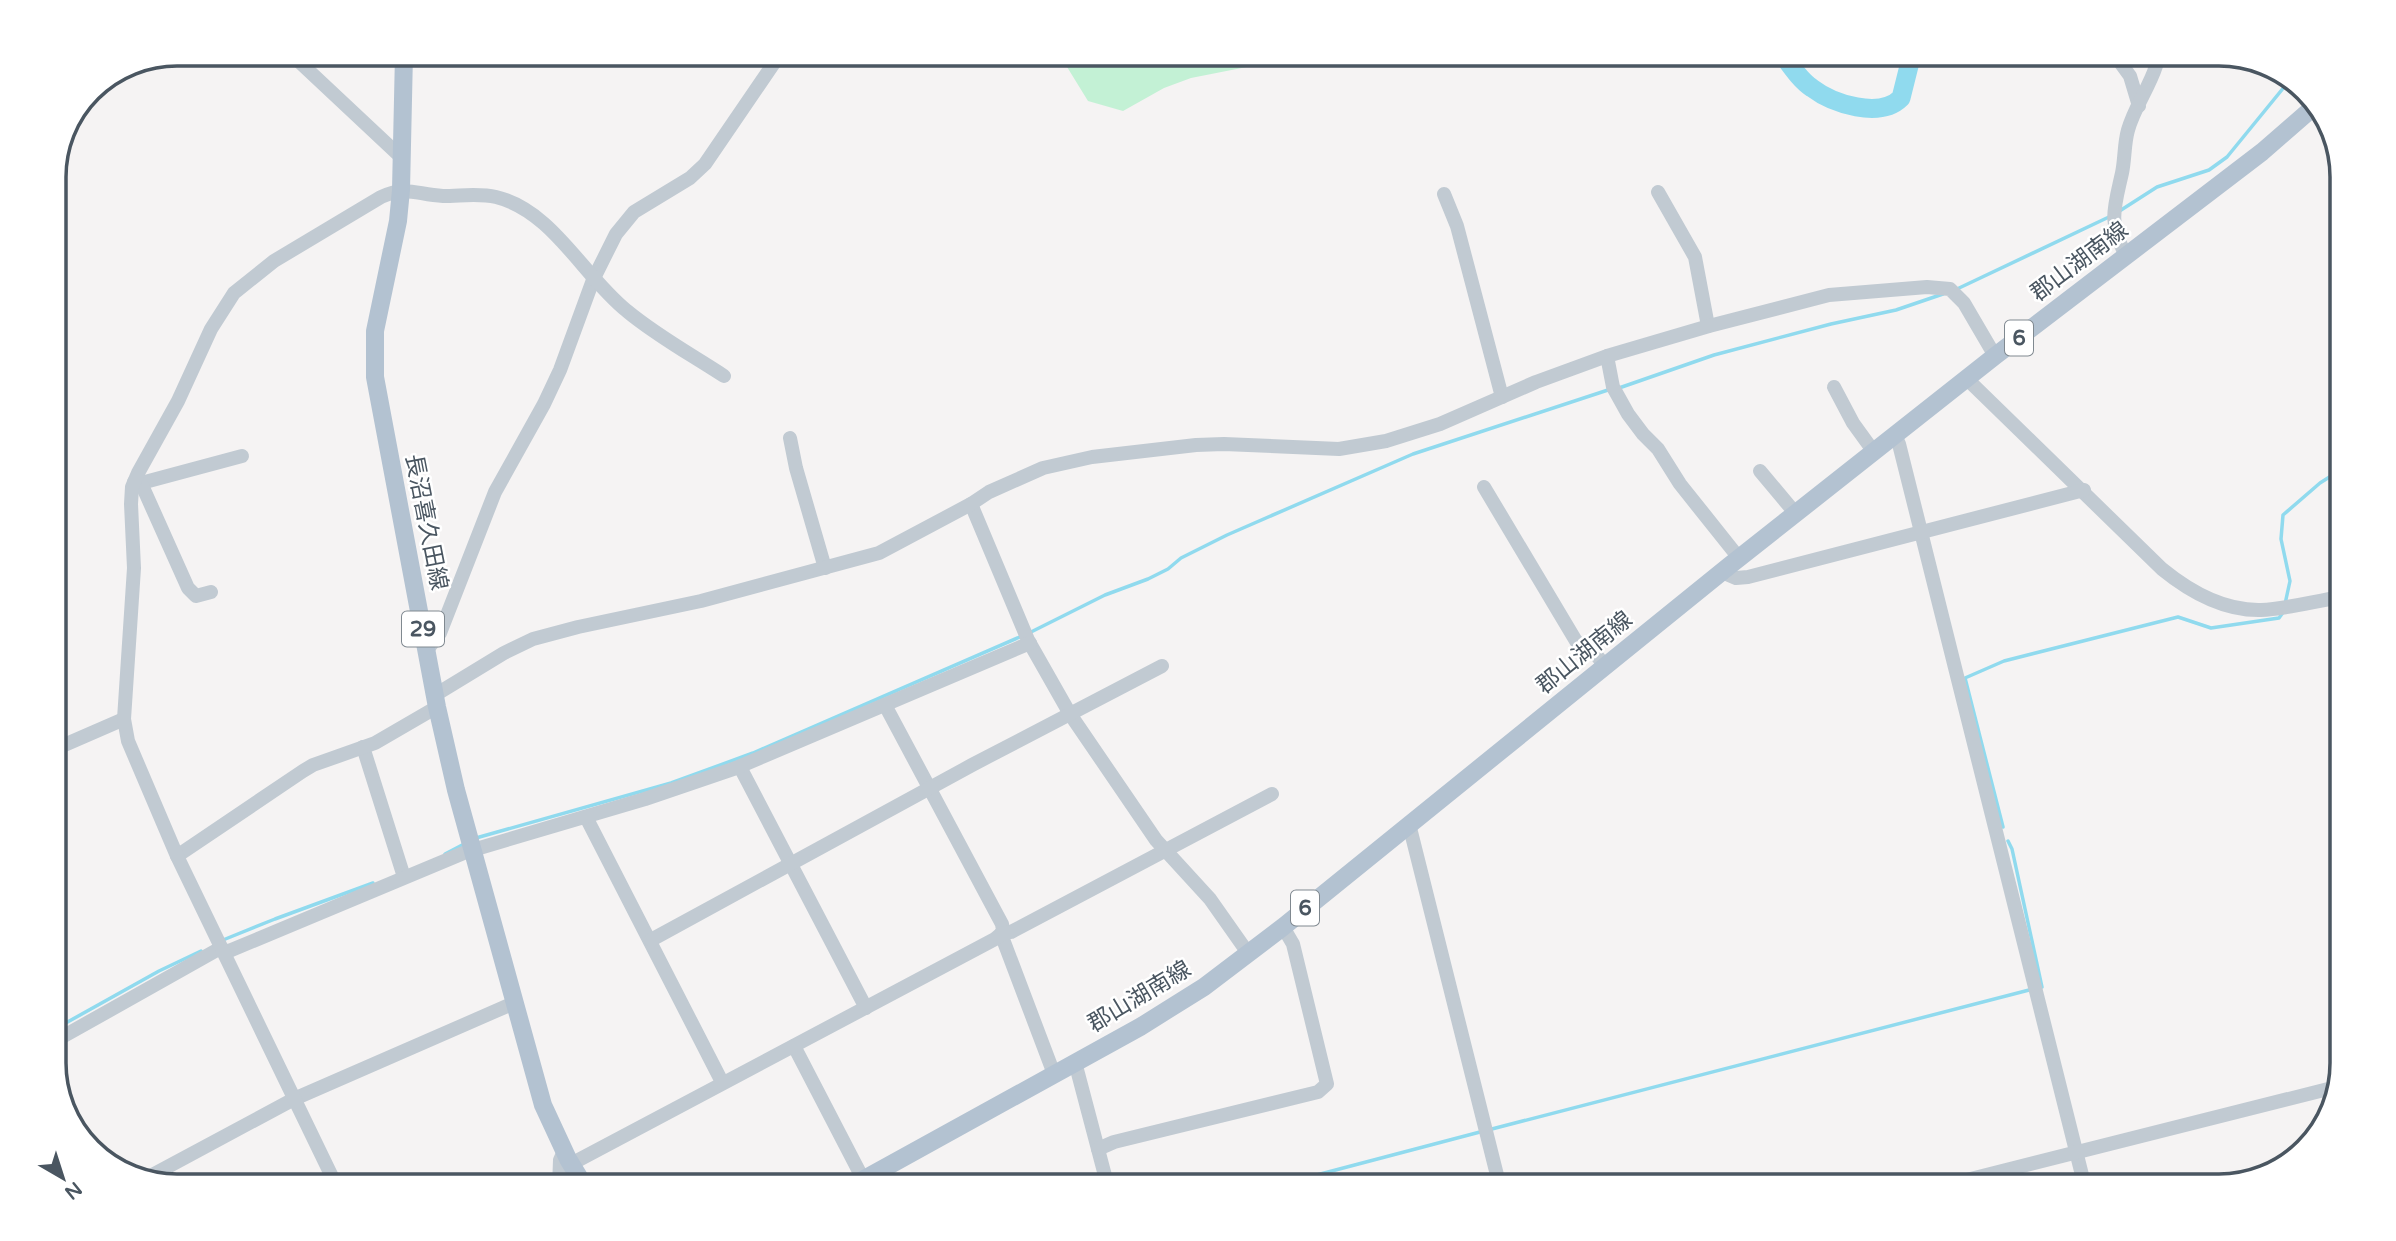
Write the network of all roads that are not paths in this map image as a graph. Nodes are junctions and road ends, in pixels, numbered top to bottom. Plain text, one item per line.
1 (304, 66) edge
2 (404, 66) edge
3 (771, 66) edge
4 (2123, 66) edge
5 (2155, 66) edge
6 (2139, 106) junction
7 (2308, 112) edge
8 (403, 159) junction
9 (401, 190) junction
10 (1658, 192) dead end
11 (1444, 194) dead end
12 (2126, 256) junction
13 (593, 280) junction
14 (1708, 326) junction
15 (1607, 356) junction
16 (1995, 356) junction
17 (724, 376) dead end
18 (1967, 379) junction
19 (1834, 387) dead end
20 (1502, 397) junction
21 (1895, 435) junction
22 (790, 438) dead end
23 (1874, 452) junction
24 (242, 456) dead end
25 (1760, 471) dead end
26 (137, 482) junction
27 (1484, 487) dead end
28 (2084, 490) junction
29 (971, 504) junction
30 (1796, 514) junction
31 (1921, 533) junction
32 (1739, 558) junction
33 (825, 568) junction
34 (1722, 572) junction
35 (211, 592) dead end
36 (2329, 599) edge
37 (1030, 643) junction
38 (427, 650) junction
39 (1162, 666) dead end
40 (1605, 666) junction
41 (436, 701) junction
42 (885, 705) junction
43 (1070, 714) junction
44 (124, 719) junction
45 (67, 744) edge
46 (363, 747) junction
47 (740, 767) junction
48 (929, 789) junction
49 (1272, 794) dead end
50 (586, 817) junction
51 (1409, 824) junction
52 (473, 850) junction
53 (1164, 851) junction
54 (177, 856) junction
55 (792, 864) junction
56 (404, 877) junction
57 (1283, 927) junction
58 (1001, 934) junction
59 (651, 940) junction
60 (224, 950) junction
61 (1248, 954) junction
62 (514, 1003) junction
63 (866, 1008) junction
64 (67, 1029) edge
65 (794, 1046) junction
66 (1075, 1062) junction
67 (1054, 1074) junction
68 (722, 1082) junction
69 (2326, 1089) edge
70 (294, 1099) junction
71 (1098, 1149) junction
72 (2076, 1152) junction
73 (567, 1157) junction
74 (158, 1172) edge
75 (331, 1174) edge
76 (558, 1174) edge
77 (577, 1174) edge
78 (853, 1174) edge
79 (873, 1174) edge
80 (1105, 1174) edge
81 (1497, 1174) edge
82 (1990, 1174) edge
83 (2082, 1174) edge

1 - 8 street
2 - 8 main road, 長沼喜久田線 / 29
3 - 13 street
4 - 6 street
5 - 6 street
6 - 12 street
7 - 12 main road, 郡山湖南線 / 6
8 - 9 main road, 長沼喜久田線 / 29
9 - 13 street
9 - 26 street
9 - 38 main road, 長沼喜久田線 / 29
10 - 14 street
11 - 20 street
12 - 16 main road, 郡山湖南線 / 6
13 - 17 street
13 - 38 street
14 - 15 street
14 - 16 street
15 - 20 street
15 - 32 street
16 - 18 main road, 郡山湖南線 / 6
18 - 21 main road, 郡山湖南線 / 6
18 - 28 street
19 - 23 street
20 - 29 street
21 - 23 main road, 郡山湖南線 / 6
21 - 31 street
22 - 33 street
23 - 30 main road, 郡山湖南線 / 6
24 - 26 street
25 - 30 street
26 - 35 street
26 - 44 street
27 - 40 street
28 - 31 street
28 - 36 street
29 - 33 street
29 - 37 street
30 - 32 main road, 郡山湖南線 / 6
31 - 34 street
31 - 72 street
32 - 34 main road, 郡山湖南線 / 6
33 - 41 street
34 - 40 main road, 郡山湖南線 / 6
37 - 42 street
37 - 43 street
38 - 41 main road, 長沼喜久田線 / 29
39 - 43 street
40 - 51 main road, 郡山湖南線 / 6
41 - 46 street
41 - 52 main road, 長沼喜久田線 / 29
42 - 47 street
42 - 48 street
43 - 48 street
43 - 53 street
44 - 45 street
44 - 54 street
46 - 54 street
46 - 56 street
47 - 50 street
47 - 55 street
48 - 55 street
48 - 58 street
49 - 53 street
50 - 52 street
50 - 59 street
51 - 57 main road, 郡山湖南線 / 6
51 - 81 street
52 - 56 street
52 - 62 main road, 長沼喜久田線 / 29
53 - 58 street
53 - 61 street
54 - 60 street
55 - 59 street
55 - 63 street
56 - 60 street
57 - 61 main road, 郡山湖南線 / 6
57 - 71 street
58 - 63 street
58 - 67 street
59 - 68 street
60 - 64 street
60 - 70 street
61 - 66 main road, 郡山湖南線 / 6
62 - 70 street
62 - 73 main road, 長沼喜久田線 / 29
63 - 65 street
65 - 68 street
65 - 78 street
66 - 67 main road, 郡山湖南線 / 6
66 - 71 street
67 - 79 main road, 郡山湖南線 / 6
68 - 73 street
69 - 72 street
70 - 74 street
70 - 75 street
71 - 80 street
72 - 82 street
72 - 83 street
73 - 76 street
73 - 77 main road, 長沼喜久田線 / 29

